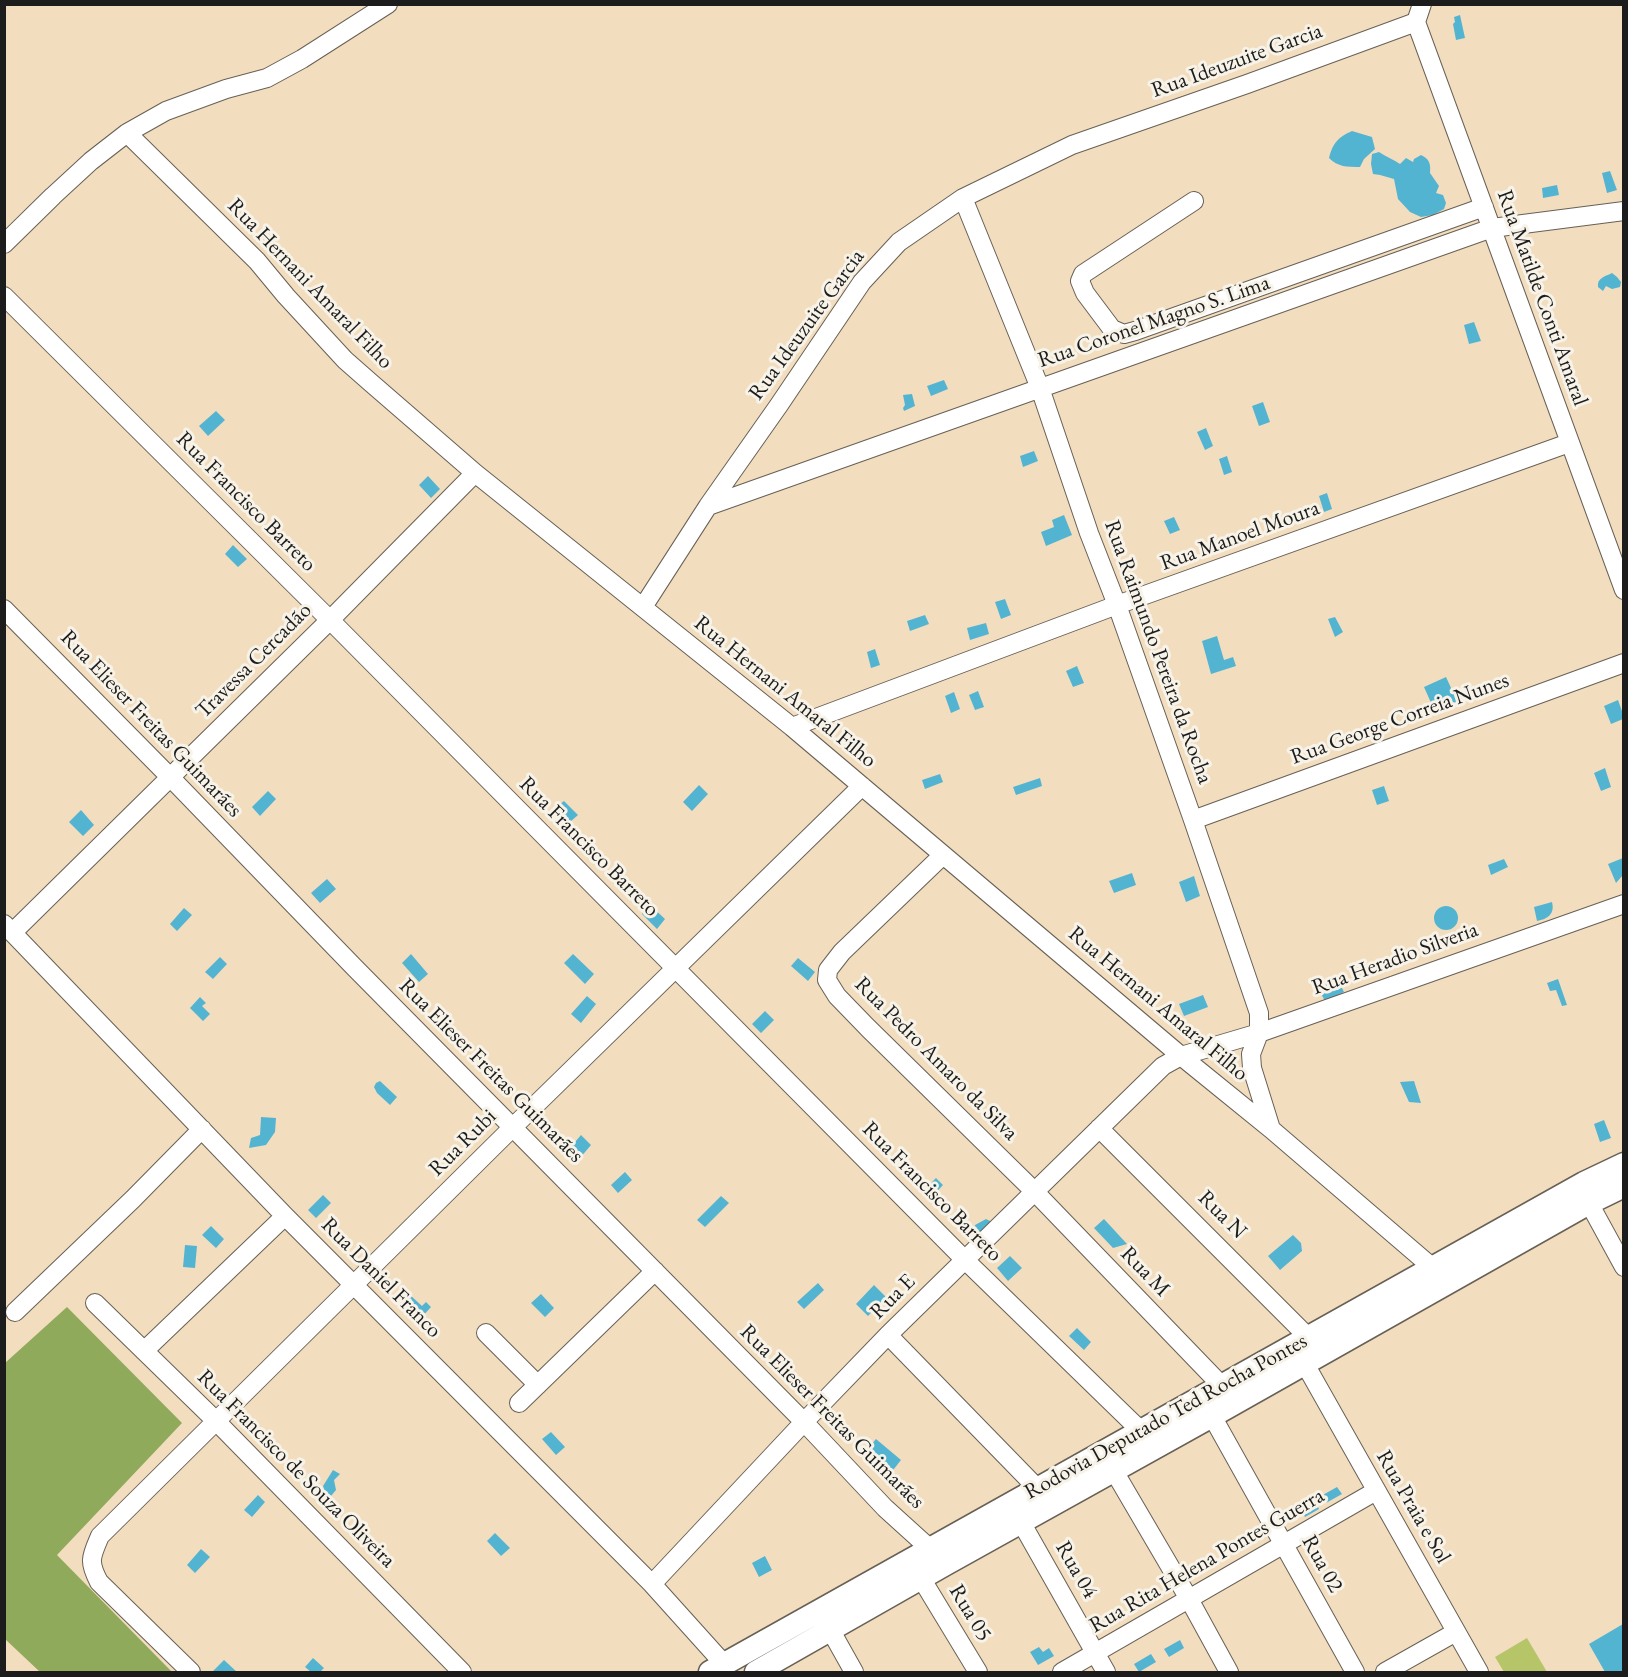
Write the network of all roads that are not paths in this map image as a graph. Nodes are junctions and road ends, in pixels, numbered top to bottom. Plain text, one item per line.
1 (388, 4) edge
2 (1419, 13) edge
3 (127, 134) junction
4 (963, 198) junction
5 (1194, 201) dead end
6 (1484, 207) junction
7 (1623, 211) edge
8 (1492, 228) junction
9 (4, 244) edge
10 (4, 296) edge
11 (1040, 388) junction
12 (1569, 443) junction
13 (476, 473) junction
14 (708, 506) junction
15 (1623, 590) edge
16 (1117, 605) junction
17 (643, 607) junction
18 (4, 609) edge
19 (330, 620) junction
20 (1623, 663) edge
21 (792, 727) junction
22 (170, 777) junction
23 (862, 786) junction
24 (1193, 820) junction
25 (943, 855) junction
26 (1623, 904) edge
27 (9, 928) edge
28 (676, 968) junction
29 (1259, 1033) junction
30 (1181, 1056) junction
31 (513, 1127) junction
32 (1099, 1128) junction
33 (1271, 1128) junction
34 (202, 1129) junction
35 (1623, 1164) edge
36 (1623, 1186) edge
37 (1034, 1191) junction
38 (1589, 1203) junction
39 (285, 1216) junction
40 (964, 1259) junction
41 (1623, 1267) edge
42 (1433, 1268) junction
43 (655, 1271) junction
44 (354, 1285) junction
45 (95, 1303) dead end
46 (15, 1312) dead end
47 (486, 1333) dead end
48 (888, 1335) junction
49 (1309, 1338) junction
50 (144, 1351) junction
51 (1305, 1364) junction
52 (538, 1385) junction
53 (1222, 1386) junction
54 (519, 1403) dead end
55 (216, 1421) junction
56 (804, 1422) junction
57 (1217, 1426) junction
58 (1141, 1431) junction
59 (1114, 1471) junction
60 (1038, 1489) junction
61 (1377, 1491) junction
62 (1026, 1531) junction
63 (1283, 1545) junction
64 (939, 1556) junction
65 (652, 1584) junction
66 (926, 1587) junction
67 (1189, 1599) junction
68 (831, 1631) junction
69 (1456, 1632) junction
70 (1095, 1653) junction
71 (717, 1668) edge
72 (191, 1672) edge
73 (462, 1672) edge
74 (756, 1672) edge
75 (854, 1672) edge
76 (978, 1672) edge
77 (1062, 1672) edge
78 (1106, 1672) edge
79 (1229, 1672) edge
80 (1355, 1672) edge
81 (1385, 1672) edge
82 (1479, 1672) edge

1 - 3 street
2 - 4 street, Rua Ideuzuite Garcia
2 - 6 street, Rua Matilde Conti Amaral
3 - 9 street
3 - 13 street, Rua Hernani Amaral Filho
4 - 11 street, Rua Raimundo Pereira da Rocha
4 - 14 street, Rua Ideuzuite Garcia
5 - 6 street
6 - 8 street, Rua Matilde Conti Amaral
7 - 8 street, Rua Coronel Magno S. Lima
8 - 11 street, Rua Coronel Magno S. Lima
8 - 12 street, Rua Matilde Conti Amaral
10 - 19 street, Rua Francisco Barreto
11 - 14 street, Rua Coronel Magno S. Lima
11 - 16 street, Rua Raimundo Pereira da Rocha
12 - 15 street, Rua Matilde Conti Amaral
12 - 16 street, Rua Manoel Moura
13 - 17 street, Rua Hernani Amaral Filho
13 - 19 street, Travessa Cercadão
14 - 17 street, Rua Ideuzuite Garcia
16 - 21 street, Rua Manoel Moura
16 - 24 street, Rua Raimundo Pereira da Rocha
17 - 21 street, Rua Hernani Amaral Filho
18 - 22 street, Rua Elieser Freitas Guimarães
19 - 22 street, Travessa Cercadão
19 - 28 street, Rua Francisco Barreto
20 - 24 street, Rua George Correia Nunes
21 - 23 street, Rua Hernani Amaral Filho
22 - 27 street, Travessa Cercadão
22 - 31 street, Rua Elieser Freitas Guimarães
23 - 25 street, Rua Hernani Amaral Filho
23 - 28 street, Rua Rubi
24 - 29 street, Rua Raimundo Pereira da Rocha
25 - 30 street, Rua Hernani Amaral Filho
25 - 37 street, Rua Pedro Amaro da Silva
26 - 29 street, Rua Heradio Silveria
27 - 34 street, Rua Daniel Franco
28 - 31 street, Rua Rubi
28 - 40 street, Rua Francisco Barreto
29 - 30 street, Rua Heradio Silveria
29 - 33 street, Rua Raimundo Pereira da Rocha
30 - 32 street, Rua E
30 - 33 street, Rua Hernani Amaral Filho
31 - 43 street, Rua Elieser Freitas Guimarães
31 - 44 street, Rua Rubi
32 - 37 street, Rua E
32 - 49 street, Rua N
33 - 42 street, Rua Hernani Amaral Filho
34 - 39 street, Rua Daniel Franco
34 - 46 street
35 - 42 main road, Rodovia Deputado Ted Rocha Pontes
36 - 38 main road, Rodovia Deputado Ted Rocha Pontes
37 - 40 street, Rua E
37 - 53 street, Rua M
38 - 41 street
38 - 51 main road, Rodovia Deputado Ted Rocha Pontes
39 - 44 street, Rua Daniel Franco
39 - 50 street
40 - 48 street, Rua E
40 - 58 street, Rua Francisco Barreto
42 - 49 main road, Rodovia Deputado Ted Rocha Pontes
43 - 52 street
43 - 56 street, Rua Elieser Freitas Guimarães
44 - 55 street, Rua Rubi
44 - 65 street, Rua Daniel Franco
45 - 50 street, Rua Francisco de Souza Oliveira
47 - 52 street
48 - 56 street, Rua E
48 - 60 street
49 - 53 main road, Rodovia Deputado Ted Rocha Pontes
50 - 55 street, Rua Francisco de Souza Oliveira
51 - 57 main road, Rodovia Deputado Ted Rocha Pontes
51 - 61 street, Rua Praia e Sol
52 - 54 street
53 - 58 main road, Rodovia Deputado Ted Rocha Pontes
55 - 72 street, Rua Rubi
55 - 73 street, Rua Francisco de Souza Oliveira
56 - 64 street, Rua Elieser Freitas Guimarães
56 - 65 street, Rua E
57 - 59 main road, Rodovia Deputado Ted Rocha Pontes
57 - 63 street, Rua 02
58 - 60 main road, Rodovia Deputado Ted Rocha Pontes
59 - 62 main road, Rodovia Deputado Ted Rocha Pontes
59 - 67 street
60 - 64 main road, Rodovia Deputado Ted Rocha Pontes
61 - 63 street, Rua Rita Helena Pontes Guerra
61 - 69 street, Rua Praia e Sol
62 - 64 main road, Rodovia Deputado Ted Rocha Pontes
62 - 70 street, Rua 04
63 - 67 street, Rua Rita Helena Pontes Guerra
63 - 80 street, Rua 02
64 - 66 main road, Rodovia Deputado Ted Rocha Pontes
64 - 71 main road, Rodovia Deputado Ted Rocha Pontes
65 - 71 street, Rua Daniel Franco
66 - 68 main road, Rodovia Deputado Ted Rocha Pontes
66 - 76 street, Rua 05
67 - 70 street, Rua Rita Helena Pontes Guerra
67 - 79 street
68 - 74 main road, Rodovia Deputado Ted Rocha Pontes
68 - 75 street
69 - 81 street
69 - 82 street, Rua Praia e Sol
70 - 77 street, Rua Rita Helena Pontes Guerra
70 - 78 street, Rua 04

